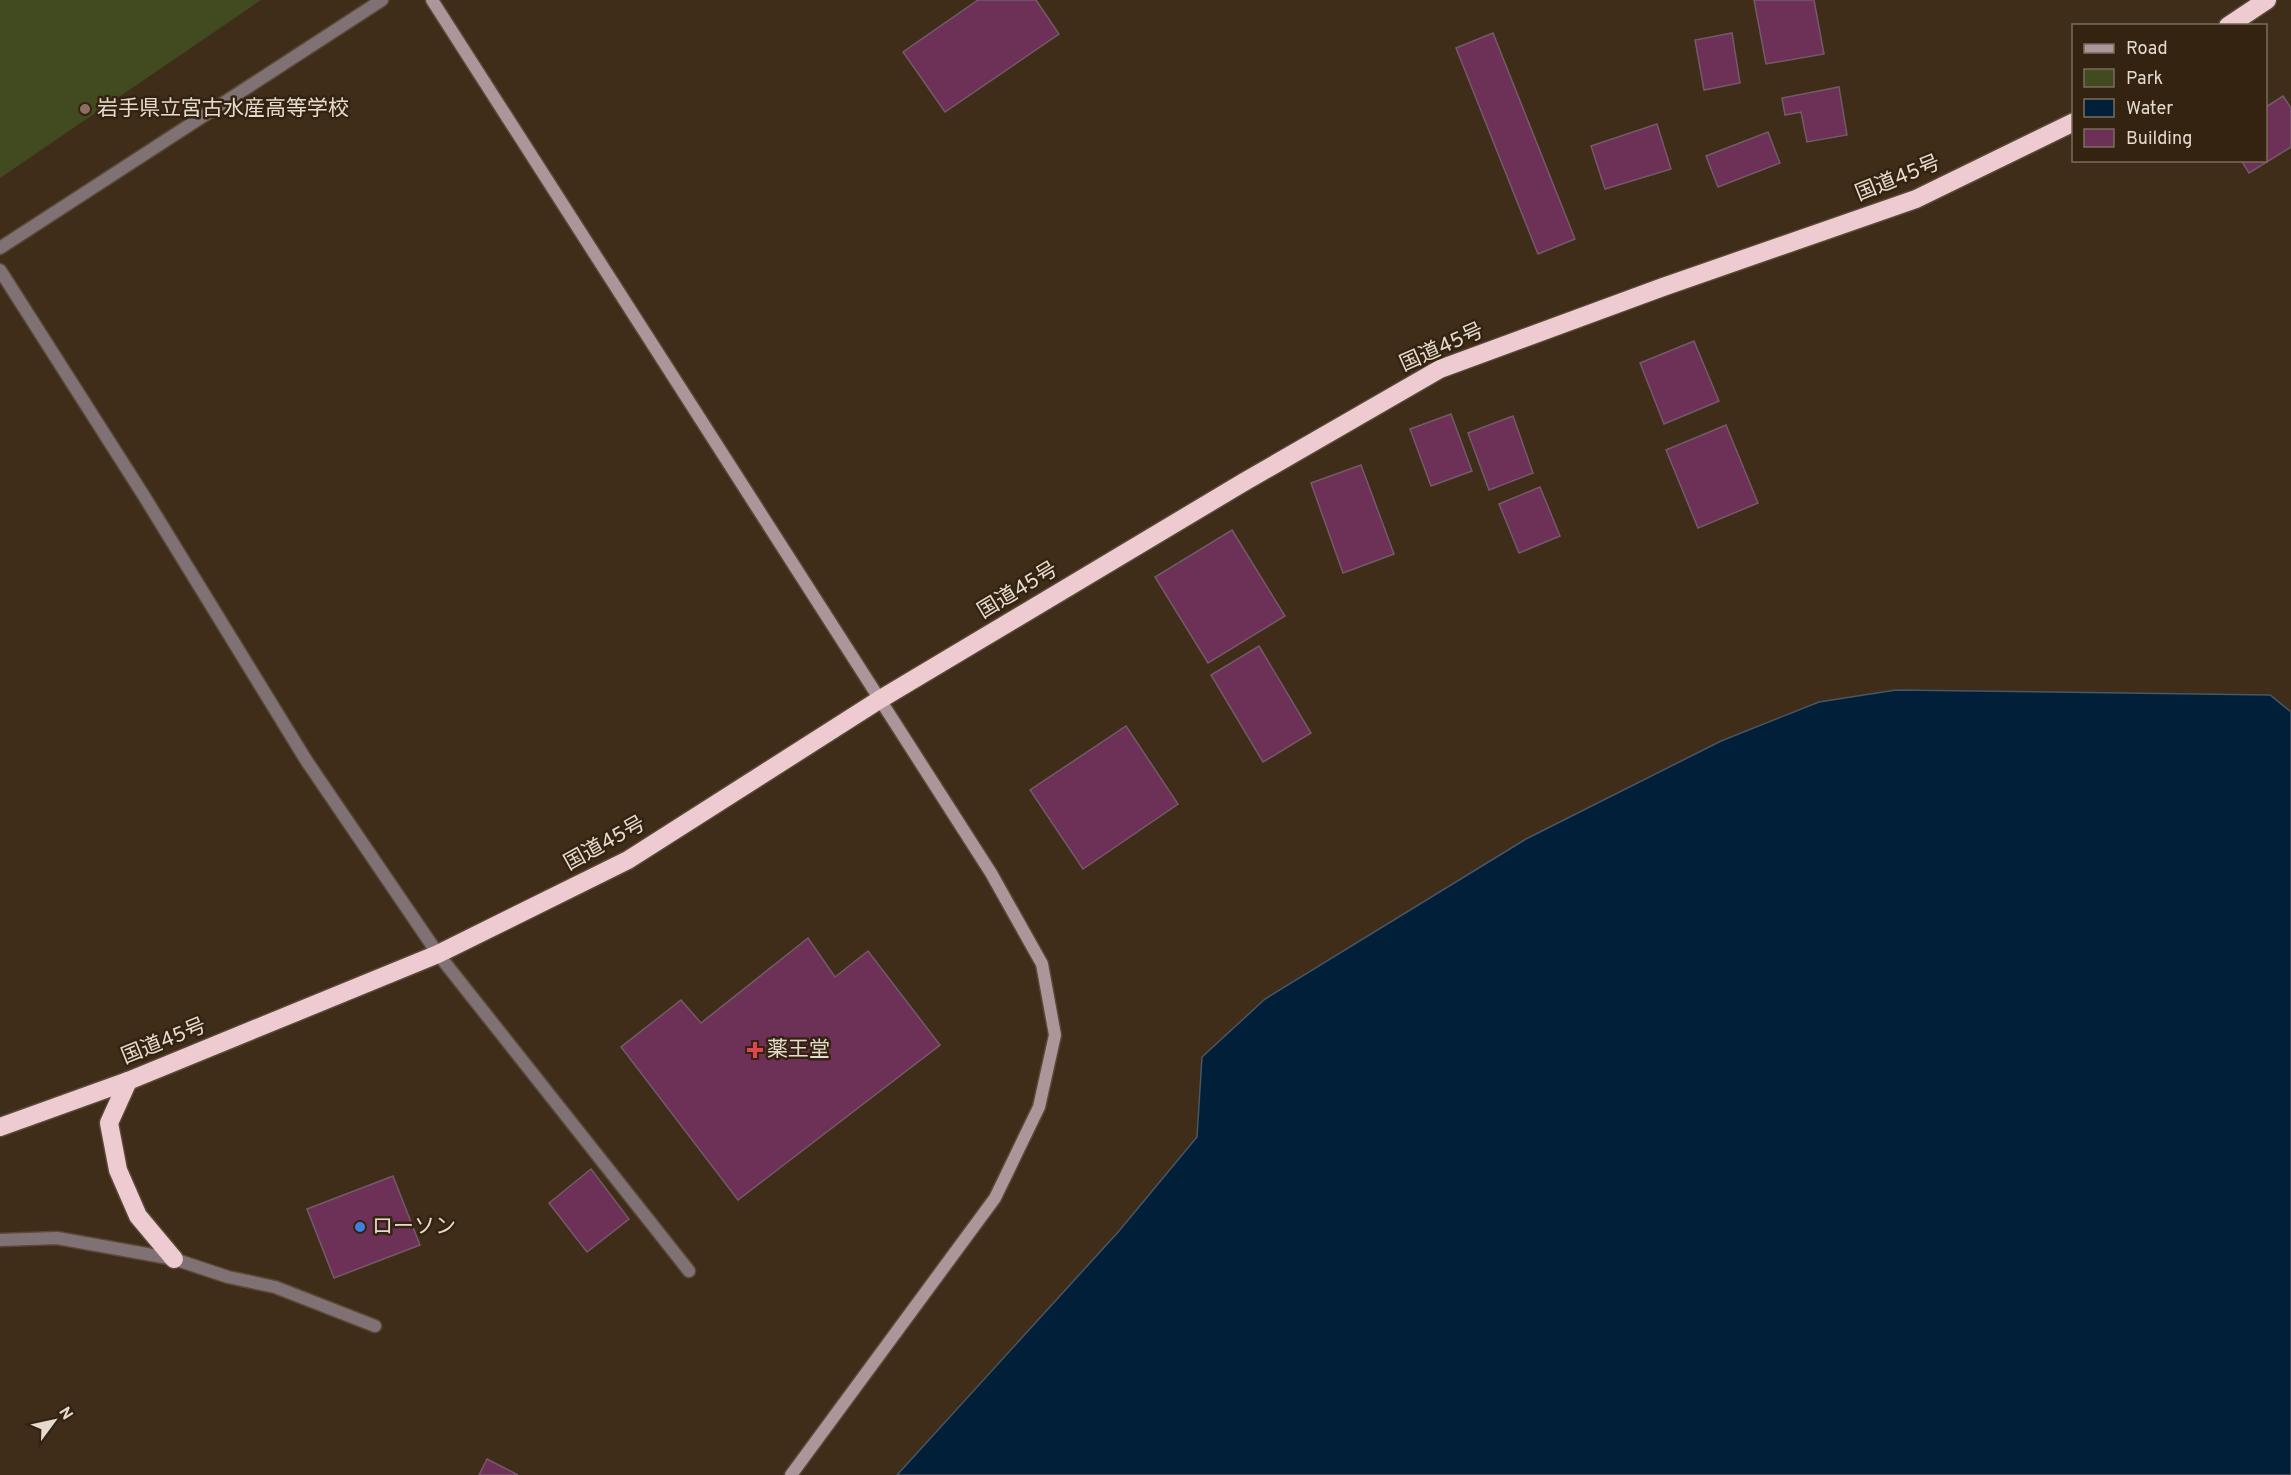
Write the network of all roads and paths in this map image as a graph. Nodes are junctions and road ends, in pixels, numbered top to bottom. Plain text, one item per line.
1 (382, 0) edge
2 (432, 0) edge
3 (2263, 3) edge
4 (2231, 24) edge
5 (2072, 122) edge
6 (0, 248) edge
7 (0, 270) edge
8 (879, 700) junction
9 (438, 954) junction
10 (128, 1081) junction
11 (0, 1127) edge
12 (0, 1240) edge
13 (174, 1259) junction
14 (689, 1271) dead end
15 (375, 1326) dead end
16 (792, 1475) edge

1 - 6 street
2 - 8 street
3 - 4 highway
5 - 8 highway, 国道45号
7 - 9 street
8 - 9 highway, 国道45号
8 - 16 street
9 - 10 highway, 国道45号
9 - 14 street
10 - 11 highway, 国道45号
10 - 13 highway
12 - 13 street
13 - 15 street

